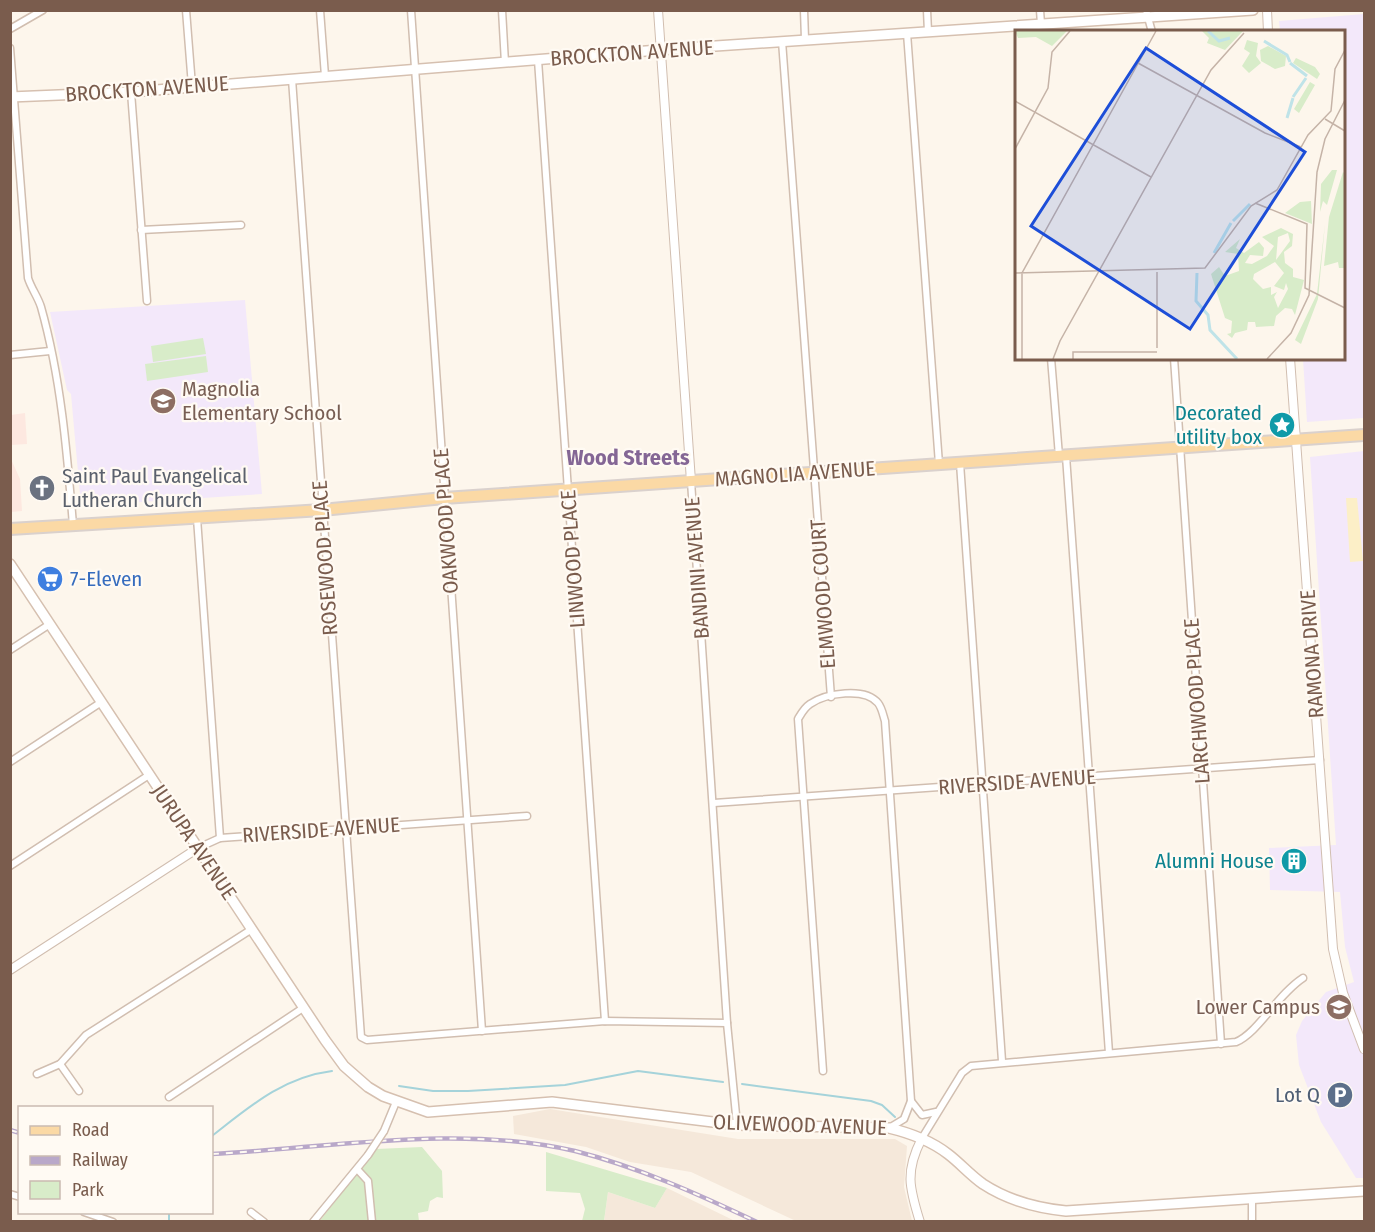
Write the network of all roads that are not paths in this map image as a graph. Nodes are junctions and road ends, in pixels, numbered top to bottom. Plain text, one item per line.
1 (43, 10) edge
2 (186, 10) edge
3 (320, 10) edge
4 (411, 10) edge
5 (502, 10) edge
6 (658, 10) edge
7 (804, 10) edge
8 (927, 10) edge
9 (1040, 10) edge
10 (1253, 10) edge
11 (1266, 10) edge
12 (1147, 14) edge
13 (1041, 24) junction
14 (1029, 28) edge
15 (10, 29) edge
16 (1151, 30) edge
17 (1268, 30) edge
18 (928, 32) junction
19 (907, 33) junction
20 (805, 39) junction
21 (782, 41) junction
22 (10, 48) edge
23 (662, 50) junction
24 (538, 60) junction
25 (505, 63) junction
26 (415, 68) junction
27 (325, 76) junction
28 (292, 79) junction
29 (192, 86) junction
30 (131, 92) junction
31 (13, 97) edge
32 (241, 225) dead end
33 (141, 230) junction
34 (147, 301) dead end
35 (50, 351) junction
36 (10, 355) edge
37 (1051, 360) edge
38 (1174, 360) edge
39 (1290, 360) edge
40 (1365, 435) edge
41 (1296, 439) junction
42 (1180, 447) junction
43 (1063, 456) junction
44 (960, 463) junction
45 (939, 464) junction
46 (814, 473) junction
47 (691, 481) junction
48 (568, 490) junction
49 (444, 498) junction
50 (322, 510) junction
51 (198, 518) junction
52 (73, 525) junction
53 (10, 529) edge
54 (10, 564) edge
55 (50, 624) junction
56 (10, 650) edge
57 (831, 697) junction
58 (100, 703) junction
59 (1320, 760) junction
60 (10, 762) edge
61 (1202, 769) junction
62 (149, 775) junction
63 (1088, 777) junction
64 (981, 785) junction
65 (889, 790) junction
66 (803, 798) junction
67 (714, 803) junction
68 (526, 816) dead end
69 (467, 820) junction
70 (344, 829) junction
71 (220, 838) junction
72 (198, 848) junction
73 (10, 866) edge
74 (252, 929) junction
75 (10, 970) edge
76 (1302, 978) dead end
77 (303, 1008) junction
78 (605, 1021) junction
79 (727, 1023) junction
80 (482, 1031) junction
81 (1221, 1044) junction
82 (1365, 1049) edge
83 (1109, 1053) junction
84 (1002, 1061) junction
85 (60, 1064) junction
86 (823, 1071) dead end
87 (37, 1074) dead end
88 (79, 1091) dead end
89 (169, 1097) dead end
90 (911, 1101) junction
91 (396, 1102) junction
92 (937, 1112) junction
93 (737, 1125) junction
94 (889, 1128) junction
95 (922, 1138) junction
96 (357, 1169) junction
97 (1365, 1191) edge
98 (1252, 1198) junction
99 (251, 1212) dead end
100 (90, 1214) edge
101 (113, 1221) edge
102 (264, 1221) edge
103 (313, 1221) edge
104 (372, 1221) edge
105 (920, 1221) edge
106 (1252, 1221) edge

1 - 15 street
2 - 29 street
3 - 27 street
4 - 26 street, OAKWOOD PLACE
5 - 25 street
6 - 23 street, BANDINI AVENUE
7 - 20 street
8 - 18 street
9 - 13 street
10 - 12 main road, BROCKTON AVENUE
11 - 17 street
12 - 13 main road, BROCKTON AVENUE
12 - 16 street
13 - 14 main road, BROCKTON AVENUE
14 - 18 main road, BROCKTON AVENUE
18 - 19 main road, BROCKTON AVENUE
19 - 20 main road, BROCKTON AVENUE
19 - 45 street
20 - 21 main road, BROCKTON AVENUE
21 - 23 main road, BROCKTON AVENUE
21 - 46 street, ELMWOOD COURT
22 - 31 street
23 - 24 main road, BROCKTON AVENUE
23 - 47 street, BANDINI AVENUE
24 - 25 main road, BROCKTON AVENUE
24 - 48 street, LINWOOD PLACE
25 - 26 main road, BROCKTON AVENUE
26 - 27 main road, BROCKTON AVENUE
26 - 49 street, OAKWOOD PLACE
27 - 28 main road, BROCKTON AVENUE
28 - 29 main road, BROCKTON AVENUE
28 - 50 street, ROSEWOOD PLACE
29 - 30 main road, BROCKTON AVENUE
30 - 31 main road, BROCKTON AVENUE
30 - 33 street
31 - 35 street
32 - 33 street
33 - 34 street
35 - 36 street
35 - 52 street
37 - 43 street
38 - 42 street, LARCHWOOD PLACE
39 - 41 street, RAMONA DRIVE
40 - 41 main road, MAGNOLIA AVENUE
41 - 42 main road, MAGNOLIA AVENUE
41 - 59 street, RAMONA DRIVE
42 - 43 main road, MAGNOLIA AVENUE
42 - 61 street, LARCHWOOD PLACE
43 - 44 main road, MAGNOLIA AVENUE
43 - 63 street
44 - 45 main road, MAGNOLIA AVENUE
44 - 64 street
45 - 46 main road, MAGNOLIA AVENUE
46 - 47 main road, MAGNOLIA AVENUE
46 - 57 street, ELMWOOD COURT
47 - 48 main road, MAGNOLIA AVENUE
47 - 67 street, BANDINI AVENUE
48 - 49 main road, MAGNOLIA AVENUE
48 - 78 street, LINWOOD PLACE
49 - 50 main road, MAGNOLIA AVENUE
49 - 69 street, OAKWOOD PLACE
50 - 51 main road, MAGNOLIA AVENUE
50 - 70 street, ROSEWOOD PLACE
51 - 52 main road, MAGNOLIA AVENUE
51 - 71 street
52 - 53 main road, MAGNOLIA AVENUE
54 - 55 main road, JURUPA AVENUE
55 - 56 street
55 - 58 main road, JURUPA AVENUE
57 - 65 street, ELMWOOD COURT
57 - 66 street
58 - 60 street
58 - 62 main road, JURUPA AVENUE
59 - 61 street, RIVERSIDE AVENUE
59 - 82 street, RAMONA DRIVE
61 - 63 street, RIVERSIDE AVENUE
61 - 81 street, LARCHWOOD PLACE
62 - 72 main road, JURUPA AVENUE
62 - 73 street
63 - 64 street, RIVERSIDE AVENUE
63 - 83 street
64 - 65 street, RIVERSIDE AVENUE
64 - 84 street
65 - 66 street, RIVERSIDE AVENUE
65 - 90 street, ELMWOOD COURT
66 - 67 street, RIVERSIDE AVENUE
66 - 86 street
67 - 79 street, BANDINI AVENUE
68 - 69 street, RIVERSIDE AVENUE
69 - 70 street, RIVERSIDE AVENUE
69 - 80 street, OAKWOOD PLACE
70 - 71 street, RIVERSIDE AVENUE
70 - 80 street, ROSEWOOD PLACE
71 - 72 street, RIVERSIDE AVENUE
72 - 74 main road, JURUPA AVENUE
72 - 75 street, RIVERSIDE AVENUE
74 - 77 main road, JURUPA AVENUE
74 - 85 street
76 - 81 street
77 - 89 street
77 - 91 main road, JURUPA AVENUE
78 - 79 street
78 - 80 street
79 - 93 street, BANDINI AVENUE
81 - 83 street
83 - 84 street
84 - 92 street
85 - 87 street
85 - 88 street
90 - 92 street
90 - 94 street
91 - 93 main road, OLIVEWOOD AVENUE
91 - 96 street, bridge
92 - 95 street
93 - 94 main road, OLIVEWOOD AVENUE
94 - 95 main road, OLIVEWOOD AVENUE
95 - 98 main road, OLIVEWOOD AVENUE
95 - 105 street
96 - 103 street
96 - 104 street
97 - 98 main road, OLIVEWOOD AVENUE
98 - 106 street
99 - 102 street
100 - 101 street

